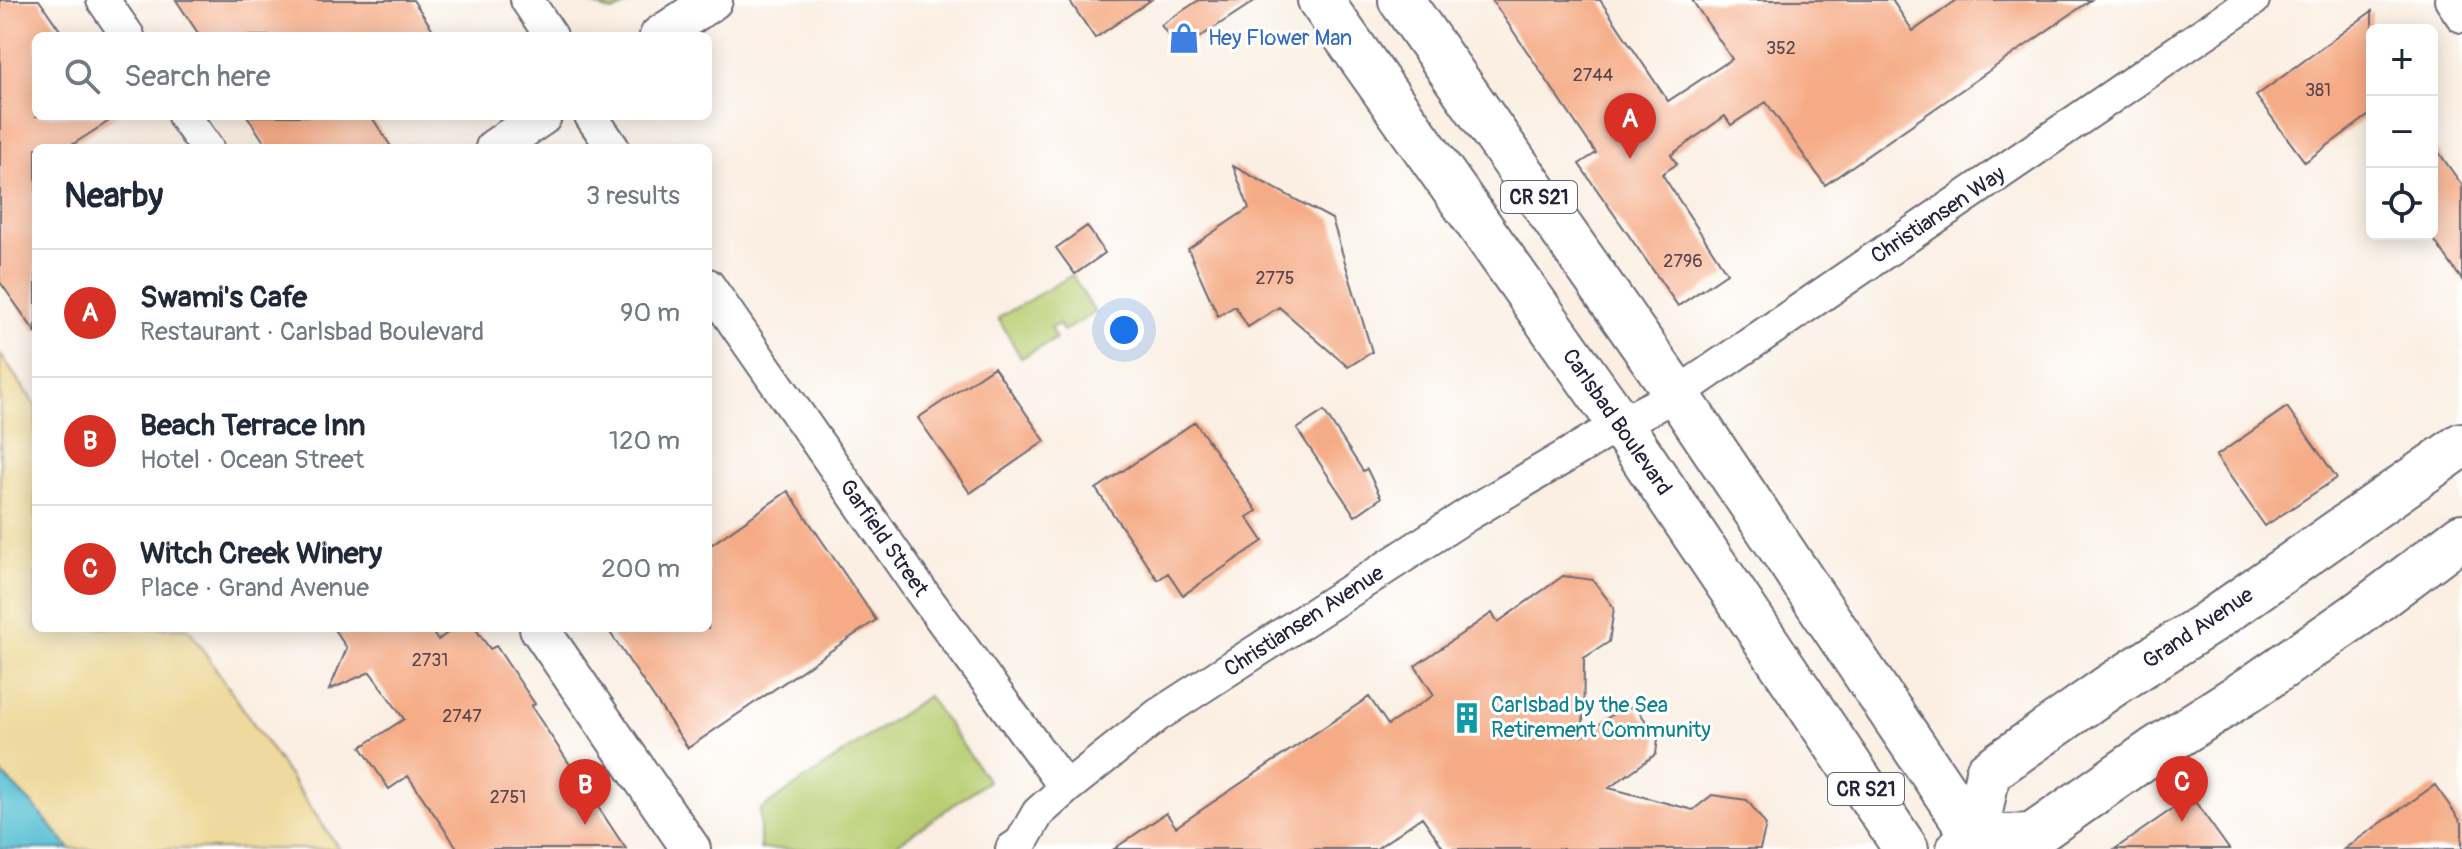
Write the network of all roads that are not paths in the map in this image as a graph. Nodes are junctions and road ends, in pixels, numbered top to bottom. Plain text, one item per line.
1 (103, 0) edge
2 (527, 0) edge
3 (713, 0) edge
4 (1320, 0) edge
5 (1401, 0) edge
6 (2253, 0) edge
7 (2451, 0) edge
8 (2462, 16) edge
9 (125, 32) edge
10 (548, 32) edge
11 (665, 32) edge
12 (187, 120) edge
13 (536, 120) edge
14 (594, 120) edge
15 (204, 144) edge
16 (501, 144) edge
17 (610, 144) edge
18 (712, 291) edge
19 (1677, 394) junction
20 (1620, 424) junction
21 (2462, 445) edge
22 (2462, 536) edge
23 (542, 632) edge
24 (1066, 788) junction
25 (1972, 845) edge
26 (691, 849) edge
27 (1012, 849) edge
28 (1906, 849) edge

1 - 9 street
2 - 10 street
3 - 11 street
4 - 20 main road, Carlsbad Boulevard / CR S21
5 - 19 main road, CR S21
6 - 19 street, Christiansen Way
7 - 8 street
12 - 15 street
13 - 16 street
14 - 17 street
18 - 24 street, Garfield Street
19 - 20 street, Christiansen Way
19 - 25 main road, CR S21
20 - 24 street, Christiansen Avenue
20 - 28 main road, Carlsbad Boulevard / CR S21
21 - 25 main road, Grand Avenue
22 - 25 main road
23 - 26 street
24 - 27 street, Christiansen Avenue

